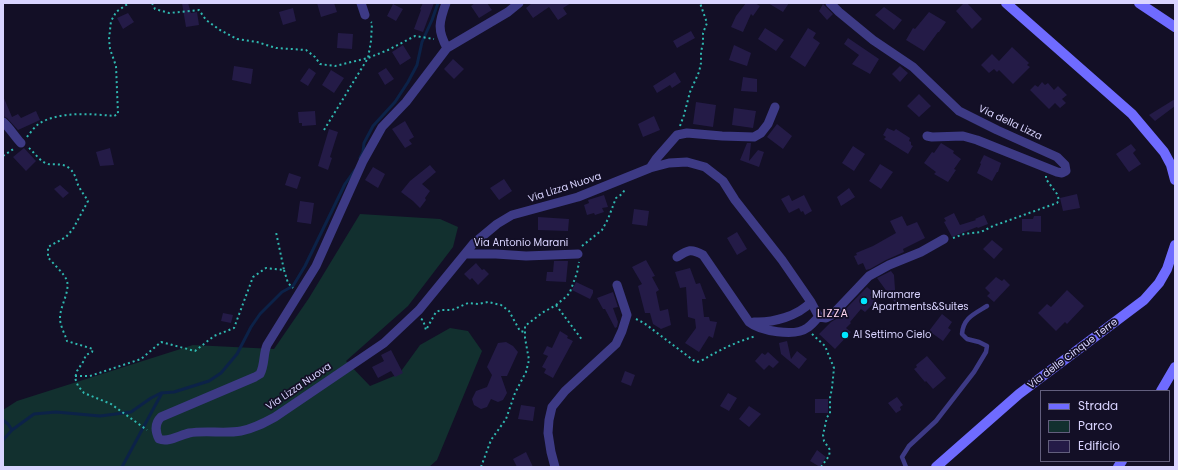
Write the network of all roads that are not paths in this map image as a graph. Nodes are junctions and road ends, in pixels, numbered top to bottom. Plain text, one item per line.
1 (361, 3) edge
2 (446, 3) edge
3 (519, 3) edge
4 (830, 3) edge
5 (1006, 3) edge
6 (1139, 3) edge
7 (365, 15) road end
8 (1175, 27) edge
9 (447, 48) junction
10 (775, 107) dead end
11 (3, 122) edge
12 (927, 136) dead end
13 (21, 143) road end
14 (650, 168) junction
15 (1175, 180) edge
16 (944, 239) road end
17 (1175, 245) edge
18 (465, 254) junction
19 (578, 254) road end
20 (677, 257) dead end
21 (617, 285) dead end
22 (811, 302) junction
23 (986, 306) dead end
24 (819, 317) junction
25 (749, 322) junction
26 (1175, 367) edge
27 (1163, 390) edge
28 (555, 467) edge
29 (906, 467) edge
30 (936, 467) edge

1 - 7 street
2 - 9 street
3 - 9 street
4 - 12 street, Via della Lizza
5 - 15 main road
6 - 8 main road
9 - 18 street, Via Lizza Nuova
10 - 14 street
11 - 13 street
14 - 18 street, Via Lizza Nuova
14 - 22 street, Via Lizza Nuova
16 - 24 street
17 - 30 main road, Via delle Cinque Terre
18 - 19 street, Via Antonio Marani
20 - 25 street
21 - 28 street
22 - 24 street, Via Lizza Nuova
22 - 25 street
23 - 29 lane
24 - 25 street
26 - 27 main road

